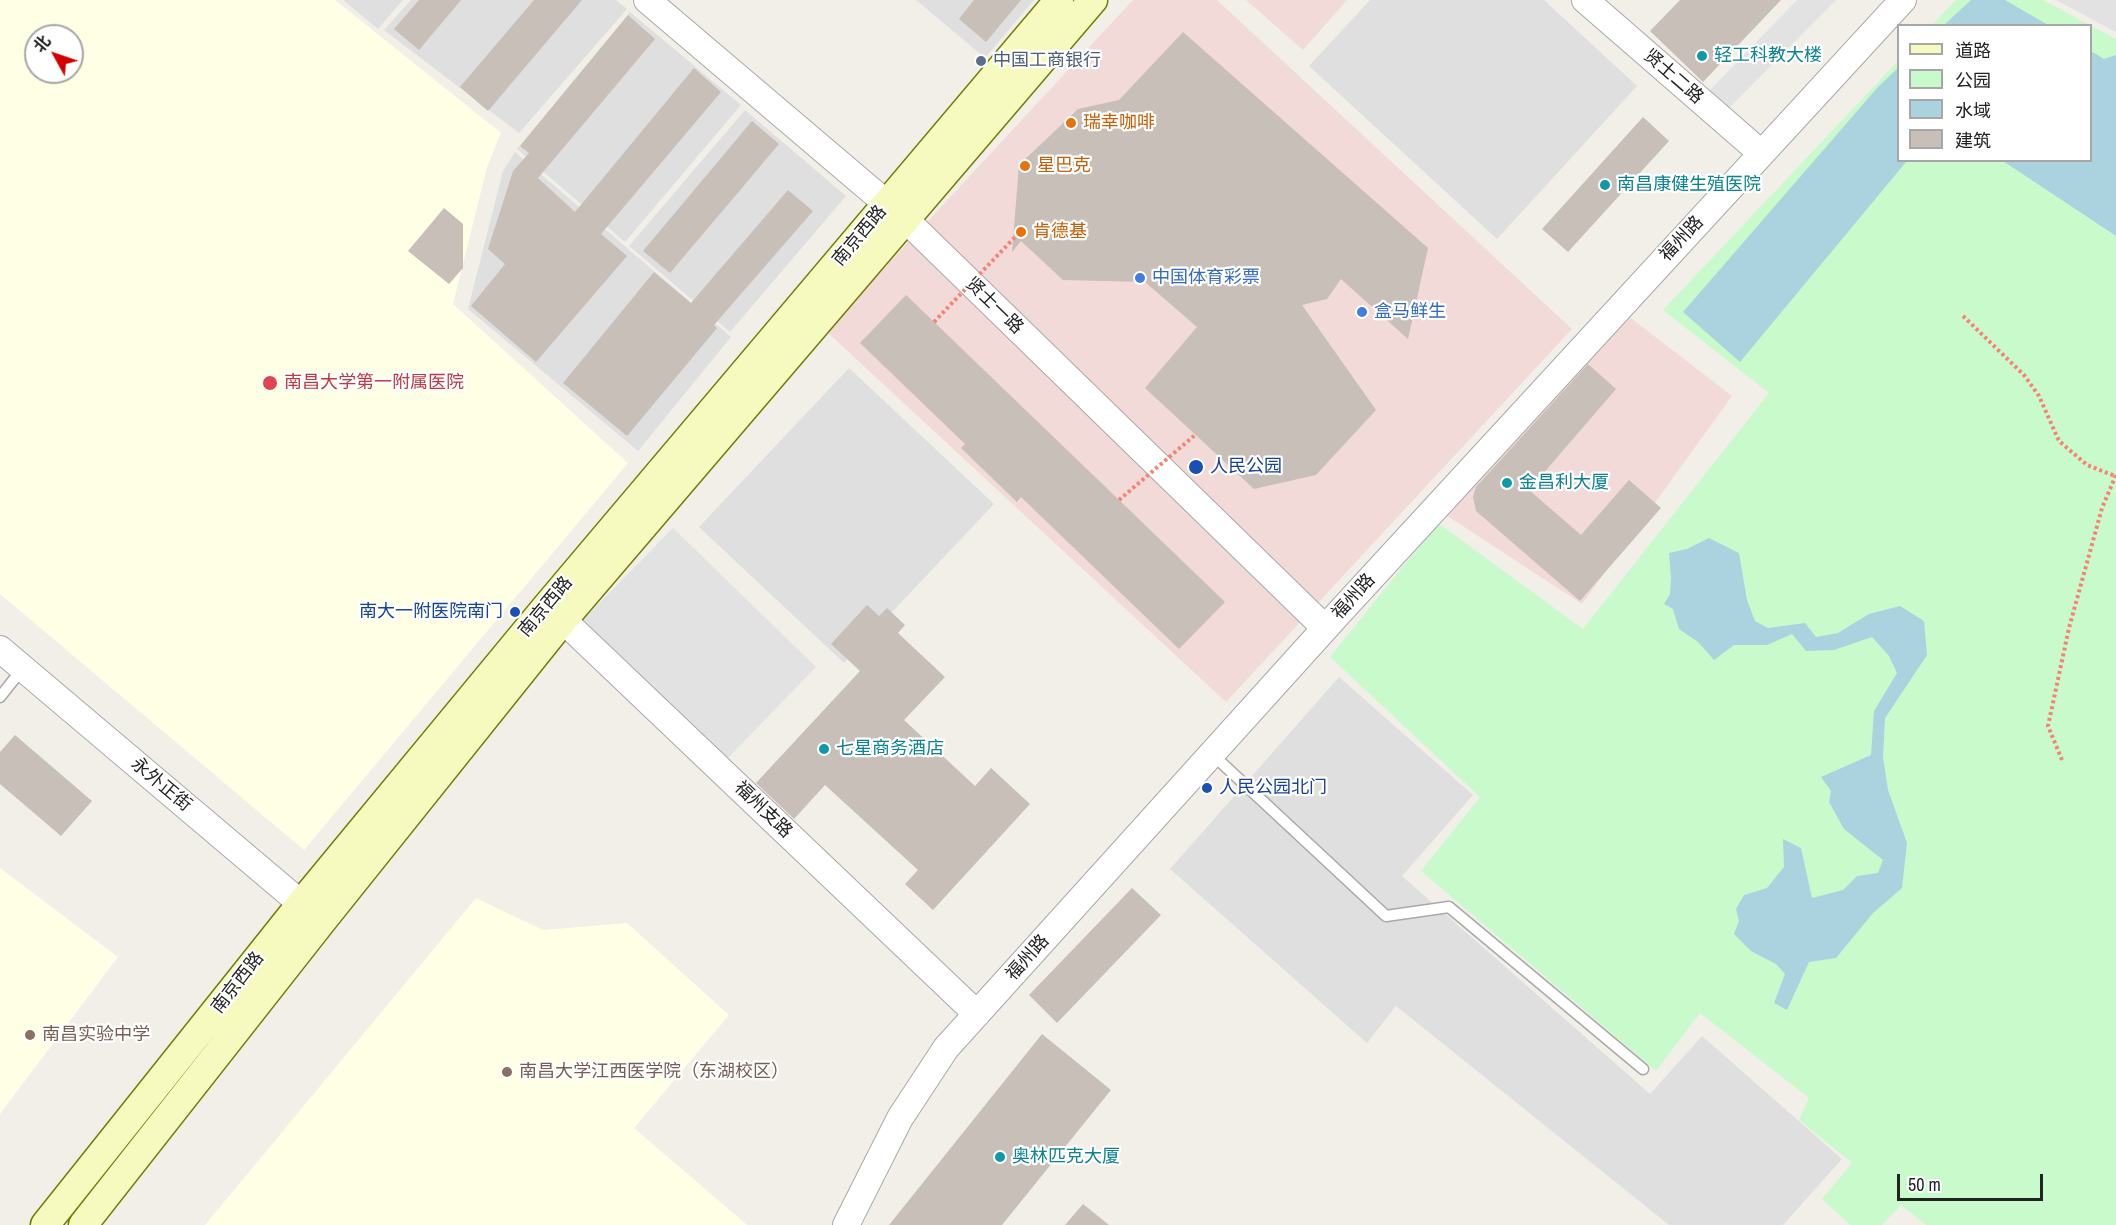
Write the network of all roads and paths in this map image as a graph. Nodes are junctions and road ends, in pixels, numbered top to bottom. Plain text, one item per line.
1 (647, 0) edge
2 (1059, 0) edge
3 (1093, 0) edge
4 (1585, 0) edge
5 (1903, 0) edge
6 (1761, 153) junction
7 (896, 212) junction
8 (1016, 236) dead end
9 (1962, 316) dead end
10 (934, 322) dead end
11 (1195, 435) dead end
12 (2116, 476) edge
13 (1119, 500) dead end
14 (555, 613) junction
15 (1325, 628) junction
16 (0, 649) edge
17 (23, 668) junction
18 (0, 697) edge
19 (1212, 754) junction
20 (2062, 760) dead end
21 (311, 912) junction
22 (977, 1014) junction
23 (1643, 1069) dead end
24 (45, 1225) edge
25 (83, 1225) edge
26 (846, 1225) edge

1 - 7 street, 贤士一路
2 - 7 main road, 南京西路
3 - 7 main road, 南京西路
4 - 6 street, 贤士二路
5 - 6 street, 福州路
6 - 15 street, 福州路
7 - 14 main road, 南京西路
7 - 15 street, 贤士一路
8 - 10 path, bridge
9 - 12 path
11 - 13 path, bridge
12 - 20 path
14 - 21 main road, 南京西路
14 - 22 street, 福州支路
15 - 19 street, 福州路
16 - 17 street, 永外正街
17 - 18 lane
17 - 21 street, 永外正街
19 - 22 street, 福州路
19 - 23 lane
21 - 24 main road, 南京西路
21 - 25 main road, 南京西路
22 - 26 street, 福州路

